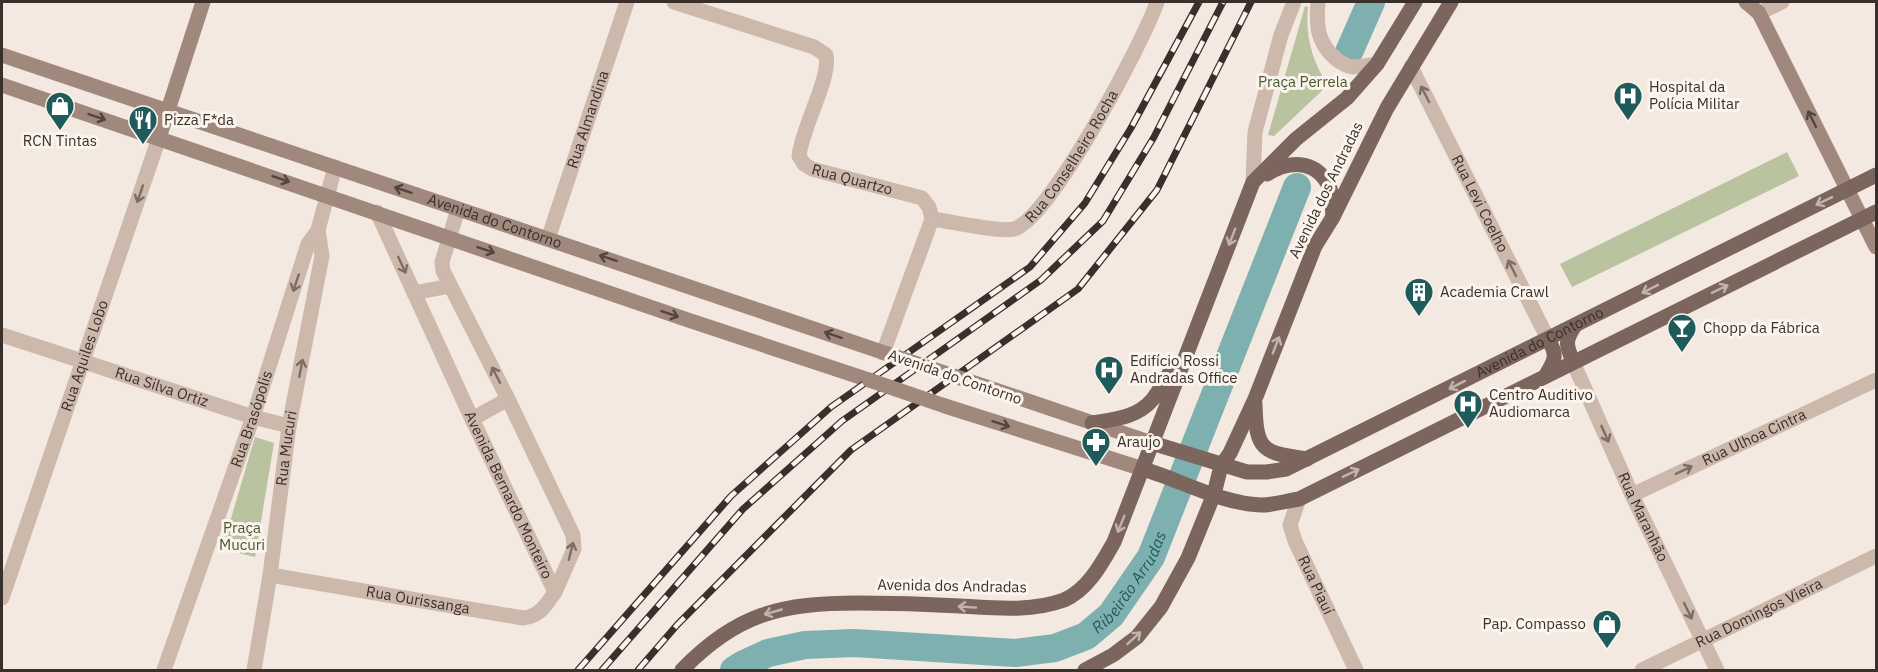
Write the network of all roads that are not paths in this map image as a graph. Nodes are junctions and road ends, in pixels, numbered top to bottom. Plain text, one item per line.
1 (203, 2) edge
2 (627, 2) edge
3 (674, 2) edge
4 (1157, 2) edge
5 (1294, 2) edge
6 (1318, 2) edge
7 (1414, 2) edge
8 (1451, 2) edge
9 (1746, 2) edge
10 (1782, 2) edge
11 (1760, 13) junction
12 (2, 55) edge
13 (1377, 64) junction
14 (1411, 68) junction
15 (2, 85) edge
16 (167, 111) junction
17 (159, 138) junction
18 (334, 167) junction
19 (1876, 175) edge
20 (1253, 182) junction
21 (1847, 190) junction
22 (327, 195) junction
23 (458, 209) junction
24 (377, 212) junction
25 (1870, 215) edge
26 (1333, 217) junction
27 (932, 219) junction
28 (318, 230) junction
29 (449, 237) junction
30 (548, 238) junction
31 (1876, 247) edge
32 (450, 286) junction
33 (414, 293) junction
34 (1574, 327) junction
35 (2, 335) edge
36 (1548, 339) junction
37 (885, 353) junction
38 (1186, 353) junction
39 (84, 362) junction
40 (1573, 362) junction
41 (1546, 375) junction
42 (1876, 380) edge
43 (508, 399) junction
44 (1255, 399) junction
45 (253, 417) junction
46 (472, 419) junction
47 (1092, 423) junction
48 (290, 426) junction
49 (1152, 443) junction
50 (1310, 459) junction
51 (1218, 464) junction
52 (1143, 469) junction
53 (1210, 493) junction
54 (1632, 495) junction
55 (1299, 499) junction
56 (1876, 556) edge
57 (270, 575) junction
58 (555, 592) junction
59 (2, 598) edge
60 (1703, 640) junction
61 (164, 670) edge
62 (254, 670) edge
63 (682, 670) edge
64 (1085, 670) edge
65 (1356, 670) edge
66 (1642, 670) edge
67 (1718, 670) edge

1 - 16 main road, Rua Aquiles Lobo
2 - 30 street, Rua Almandina
3 - 27 street, Rua Quartzo
4 - 27 street, Rua Conselheiro Rocha
5 - 20 street, Avenida dos Andradas
6 - 13 street
7 - 13 main road, Avenida dos Andradas
8 - 14 main road, Avenida dos Andradas
9 - 11 main road
10 - 11 street
21 -> 11 main road
12 - 16 main road, Avenida do Contorno
13 - 20 main road, Avenida dos Andradas
14 - 26 main road, Avenida dos Andradas
36 -> 14 street, Rua Levi Coelho
15 -> 17 main road, Avenida do Contorno
16 - 17 main road, Rua Aquiles Lobo
16 - 18 main road, Avenida do Contorno
17 -> 22 main road, Avenida do Contorno
17 -> 39 street, Rua Aquiles Lobo
18 - 22 street, Rua Brasópolis
23 -> 18 main road, Avenida do Contorno
19 - 21 main road, Avenida do Contorno
20 - 26 main road
20 -> 38 main road, Avenida dos Andradas
21 - 25 main road
21 -> 34 main road, Avenida do Contorno
22 - 24 main road, Avenida do Contorno
22 - 28 street, Rua Brasópolis
23 - 29 street, Avenida Bernardo Monteiro
23 - 30 main road, Avenida do Contorno
24 - 29 main road, Avenida do Contorno
24 -> 33 street, Avenida Bernardo Monteiro
25 - 31 main road
40 -> 25 main road, Avenida do Contorno
44 -> 26 main road, Avenida dos Andradas
27 - 37 street
28 -> 45 street, Rua Brasópolis
48 -> 28 street, Rua Mucuri
29 - 32 street, Avenida Bernardo Monteiro
29 -> 52 main road, Avenida do Contorno, bridge
37 -> 30 main road, Avenida do Contorno
32 - 33 street
43 -> 32 street, Avenida Bernardo Monteiro
33 - 46 street, Avenida Bernardo Monteiro
34 - 36 main road, Avenida do Contorno
34 - 40 main road
35 - 39 street, Rua Silva Ortiz
36 - 41 main road
36 -> 50 main road, Avenida do Contorno
37 - 47 main road, Avenida do Contorno, bridge
38 - 47 main road
38 - 49 main road, Avenida dos Andradas
39 - 45 street, Rua Silva Ortiz
39 - 59 street, Rua Aquiles Lobo
40 - 41 main road, Avenida do Contorno
40 -> 54 street, Rua Maranhão
55 -> 41 main road, Avenida do Contorno
54 -> 42 street, Rua Ulhoa Cintra
43 - 46 street
58 -> 43 street, Avenida Bernardo Monteiro
44 - 50 main road
44 - 51 main road, Avenida dos Andradas
45 - 48 street, Rua Silva Ortiz
45 - 61 street, Rua Brasópolis
46 - 58 street, Avenida Bernardo Monteiro
47 - 49 main road, Avenida do Contorno
48 - 57 street, Rua Mucuri
49 - 51 main road, Avenida do Contorno
49 - 52 main road, Avenida dos Andradas
50 - 51 main road, Avenida do Contorno
51 - 53 main road, Avenida dos Andradas
52 - 53 main road, Avenida do Contorno
52 -> 63 main road, Avenida dos Andradas
53 - 55 main road, Avenida do Contorno
64 -> 53 main road, Avenida dos Andradas
54 -> 60 street, Rua Maranhão
55 - 65 street, Rua Piauí
56 - 60 street, Rua Domingos Vieira
57 - 58 street, Rua Ourissanga
57 - 62 street, Rua Mucuri
60 - 66 street, Rua Domingos Vieira
60 - 67 street, Rua Maranhão

